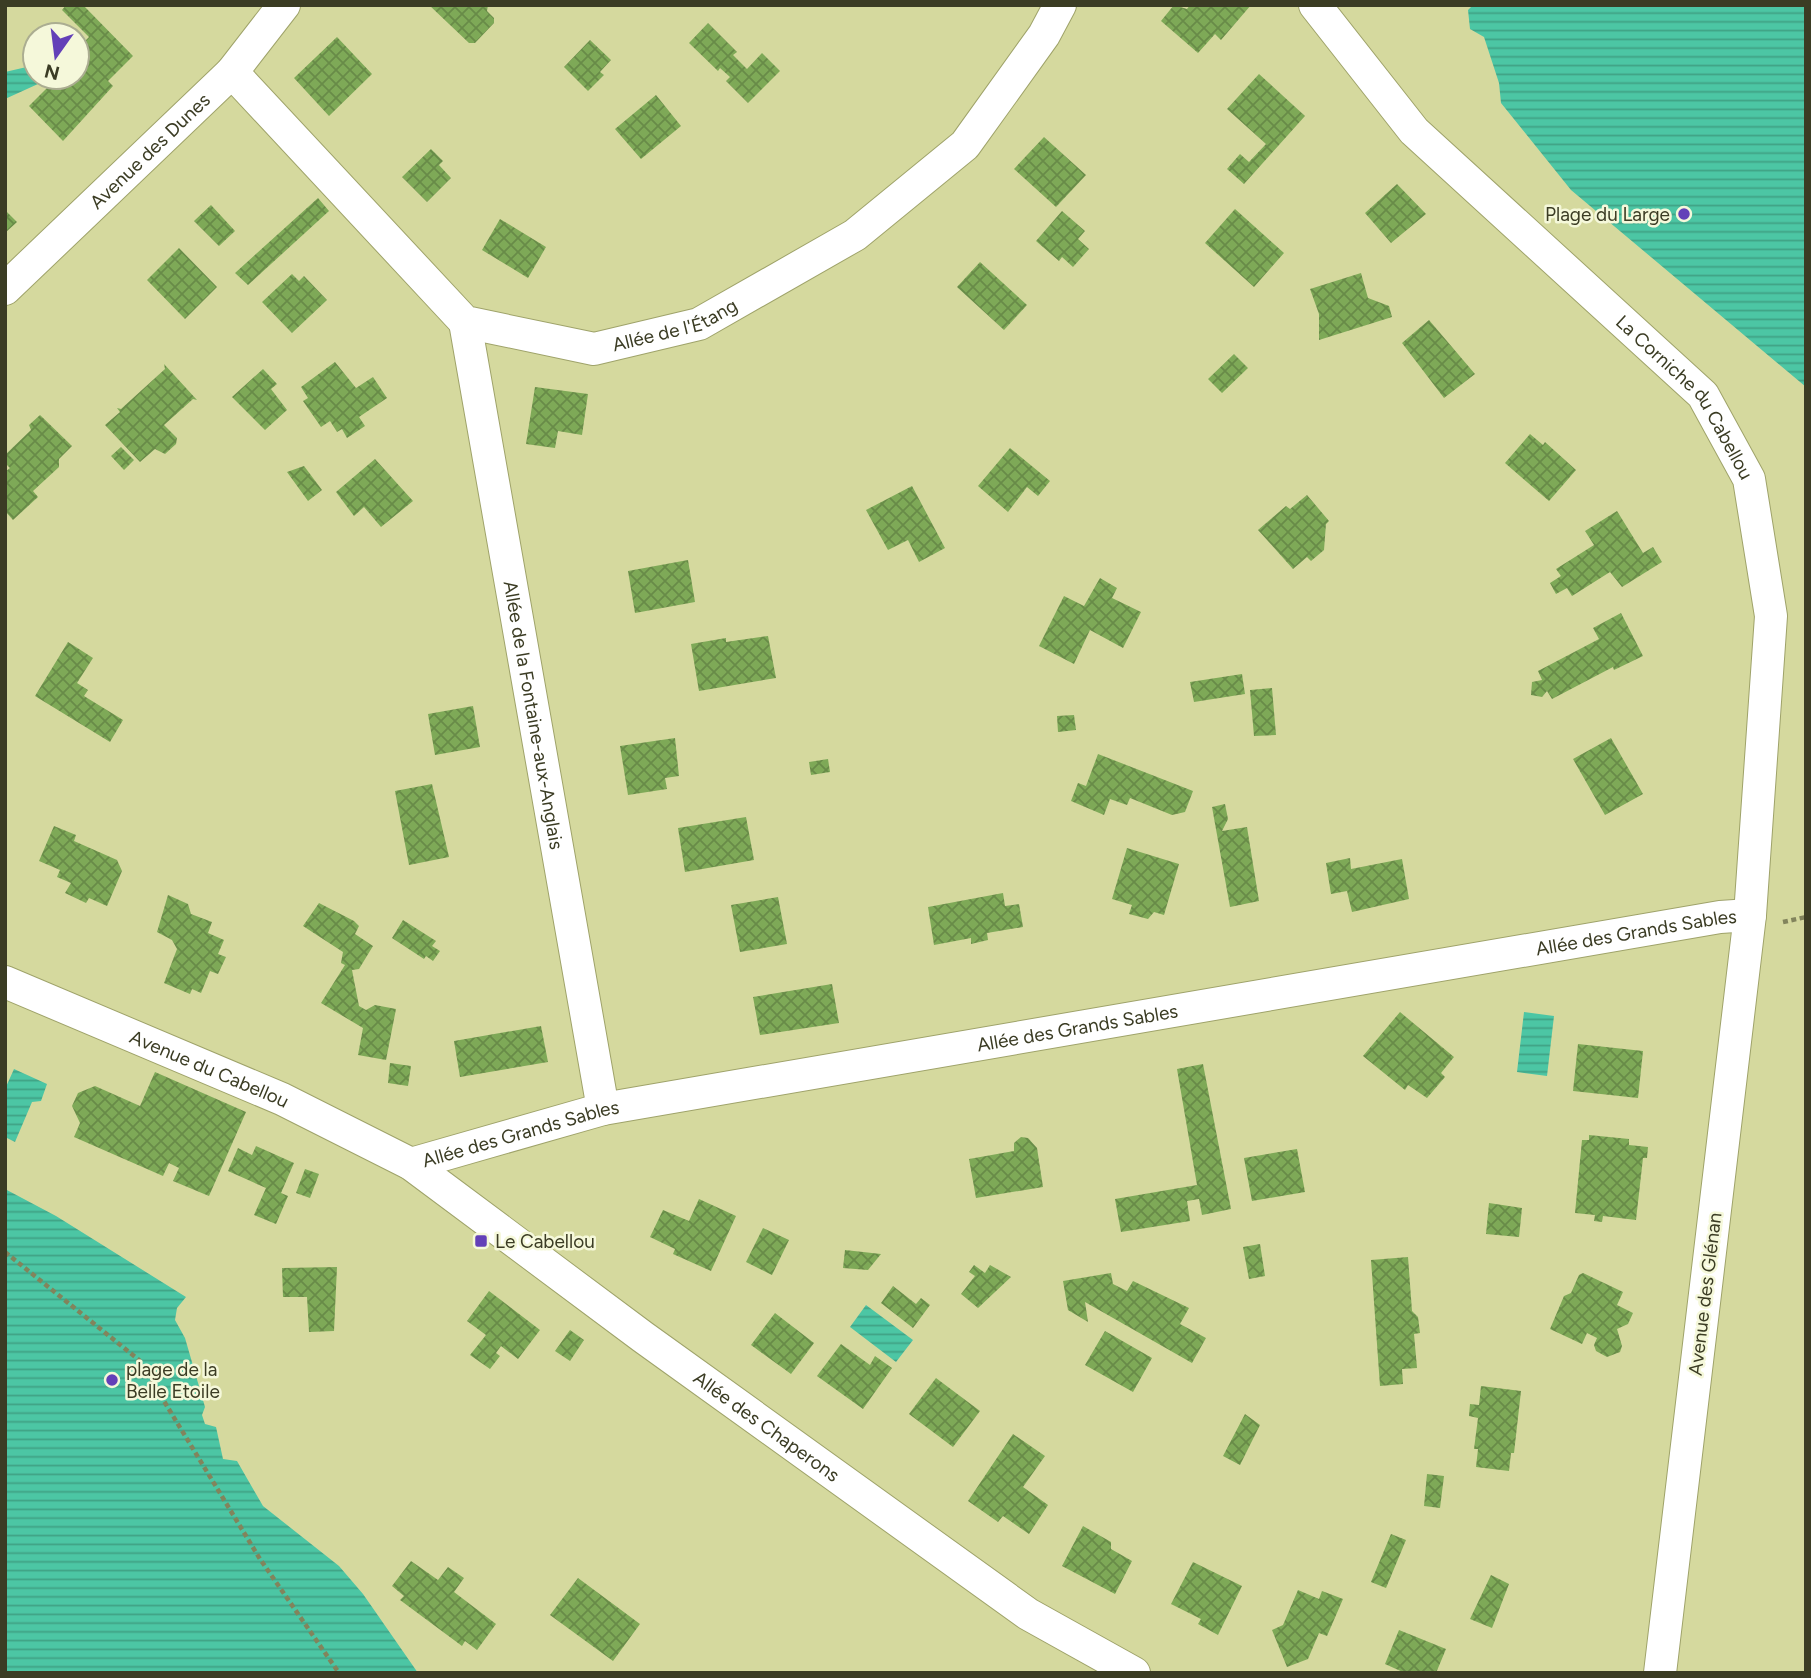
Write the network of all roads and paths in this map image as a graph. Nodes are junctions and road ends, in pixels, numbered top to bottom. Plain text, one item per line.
1 (284, 5) edge
2 (1060, 5) edge
3 (1315, 5) edge
4 (232, 72) junction
5 (5, 289) edge
6 (465, 322) junction
7 (1750, 915) junction
8 (5, 982) edge
9 (603, 1109) junction
10 (411, 1164) junction
11 (5, 1252) edge
12 (339, 1673) edge
13 (1134, 1673) edge
14 (1660, 1673) edge

1 - 4 street, Avenue des Dunes
2 - 6 street, Allée de l'Étang
3 - 7 street, La Corniche du Cabellou
4 - 5 street, Avenue des Dunes
4 - 6 street
6 - 9 street, Allée de la Fontaine-aux-Anglais
7 - 9 street, Allée des Grands Sables
7 - 14 street, Avenue des Glénan
8 - 10 street, Avenue du Cabellou
9 - 10 street, Allée des Grands Sables
10 - 13 street, Allée des Chaperons
11 - 12 path

